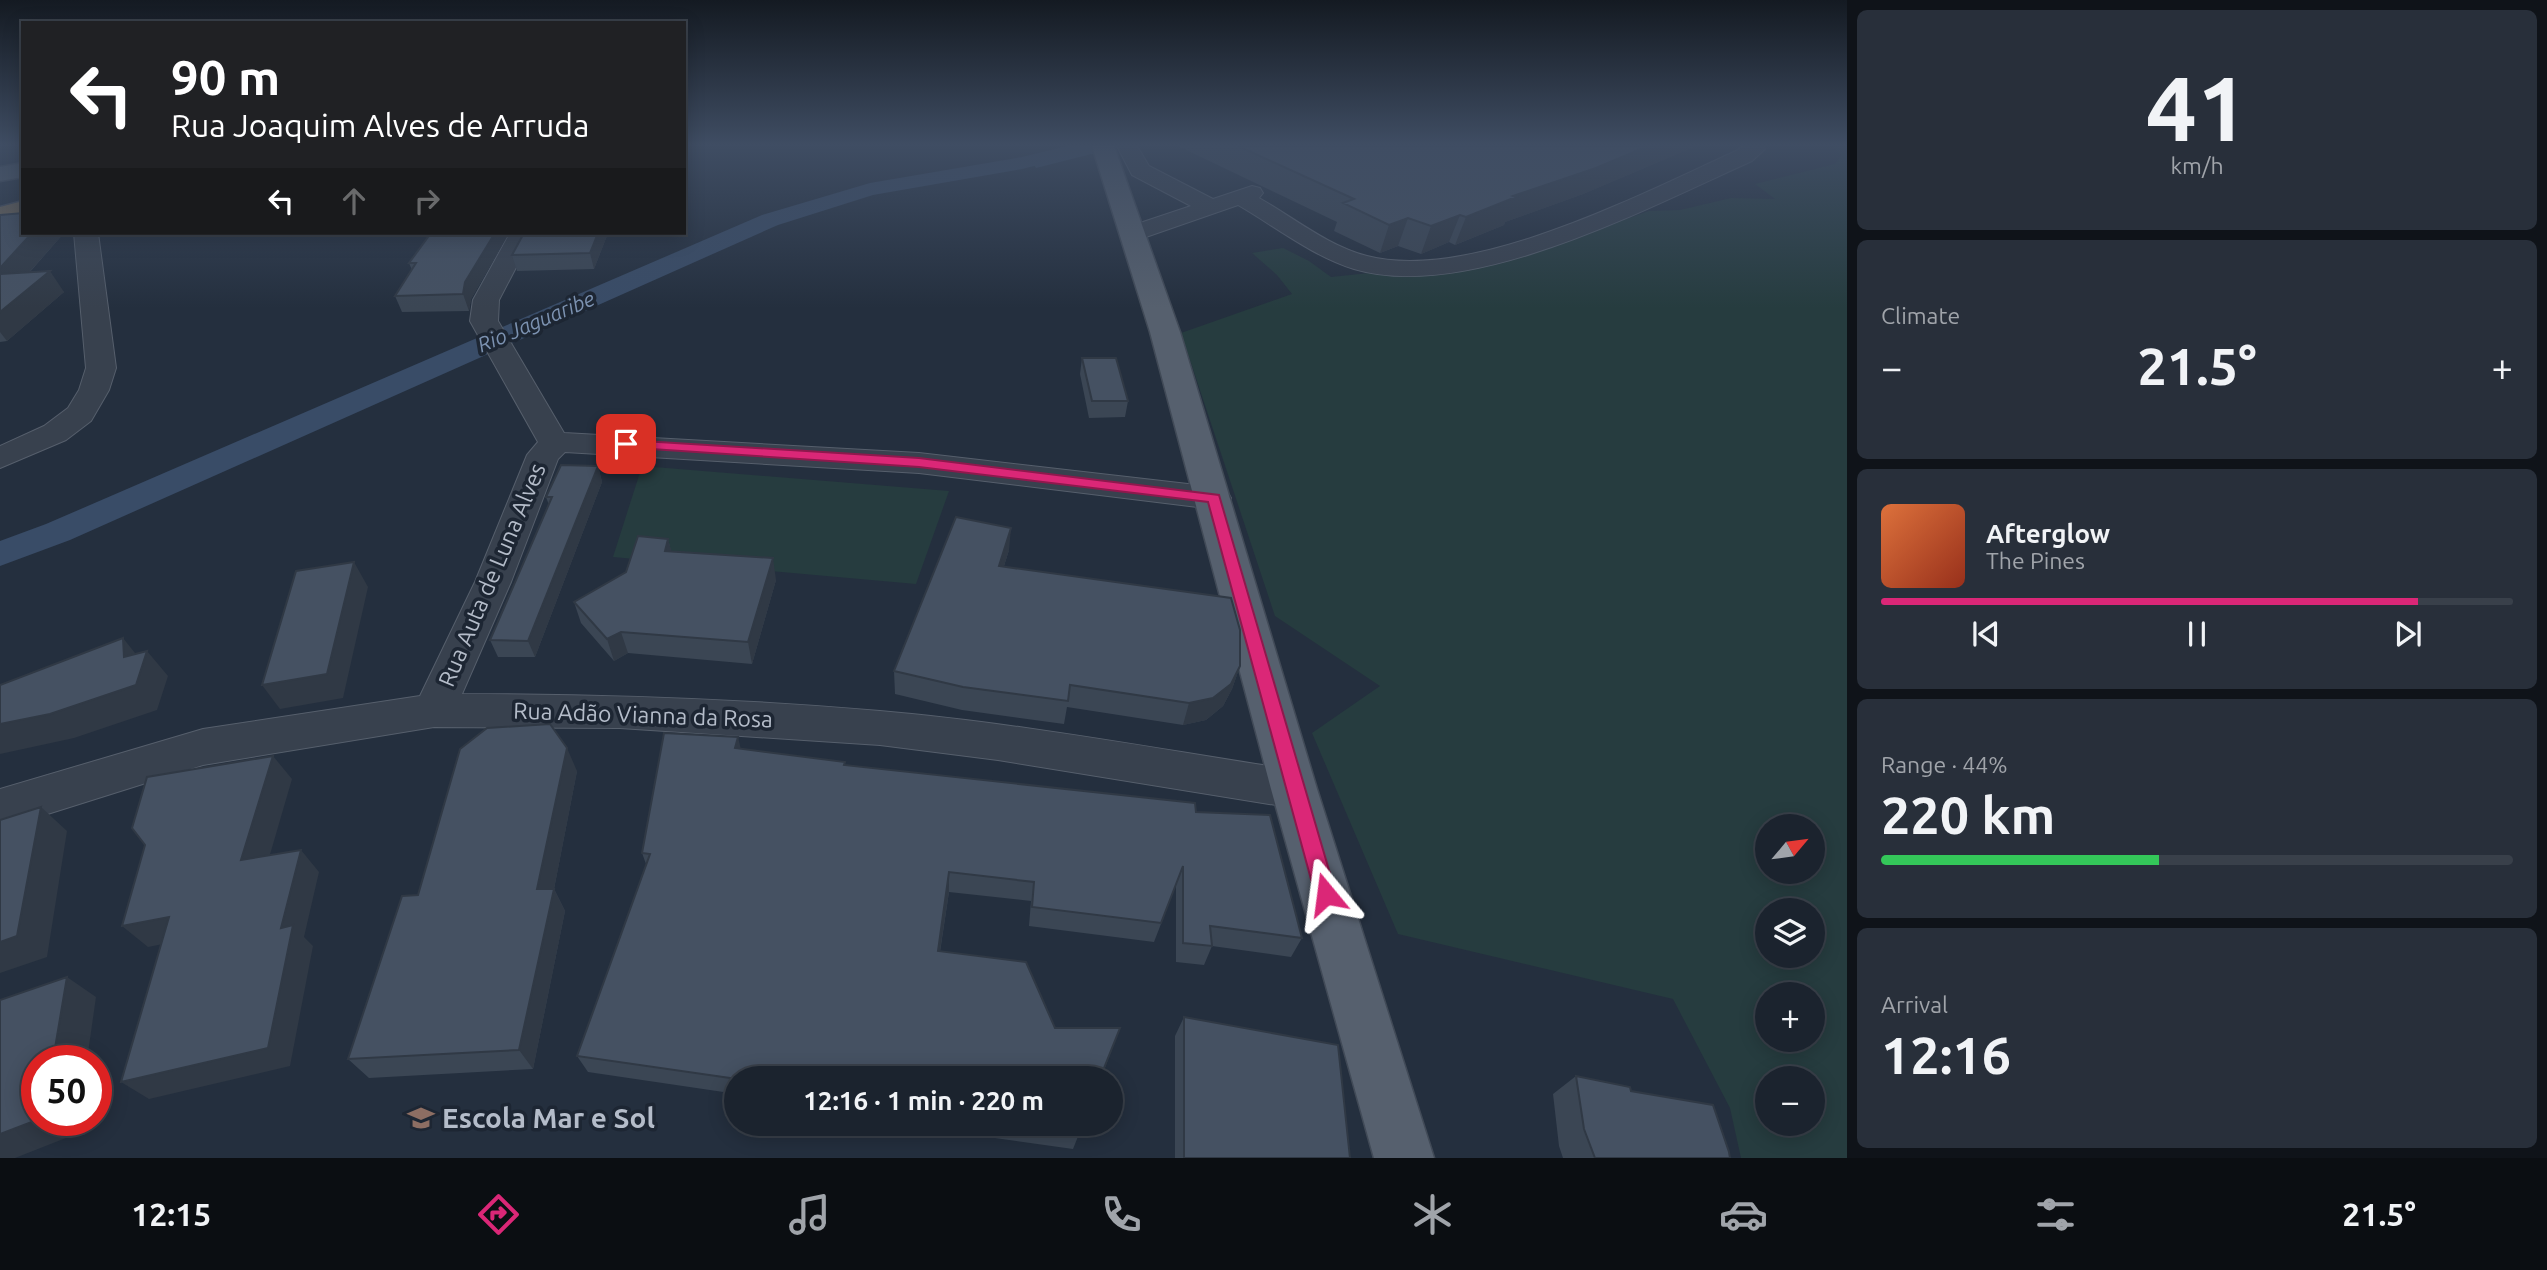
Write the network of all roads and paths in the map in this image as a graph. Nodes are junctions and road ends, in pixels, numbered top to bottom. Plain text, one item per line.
1 (21, 200) edge
2 (1126, 200) edge
3 (1198, 200) edge
4 (1209, 200) edge
5 (1231, 200) edge
6 (1255, 200) edge
7 (1641, 200) edge
8 (0, 205) edge
9 (1211, 207) junction
10 (21, 209) edge
11 (0, 214) edge
12 (1130, 222) junction
13 (86, 235) edge
14 (521, 235) edge
15 (555, 444) junction
16 (0, 458) edge
17 (1214, 498) junction
18 (434, 710) junction
19 (1294, 789) junction
20 (0, 809) edge
21 (1404, 1158) edge

1 - 8 highway
2 - 12 main road
3 - 9 street
4 - 9 street
5 - 9 street
6 - 7 street
9 - 12 street
10 - 11 highway
12 - 17 main road
13 - 16 street
14 - 15 street
15 - 17 street
15 - 18 street, Rua Auta de Luna Alves
17 - 19 main road
18 - 19 street, Rua Adão Vianna da Rosa
18 - 20 street, Rua Adão Vianna da Rosa
19 - 21 main road

